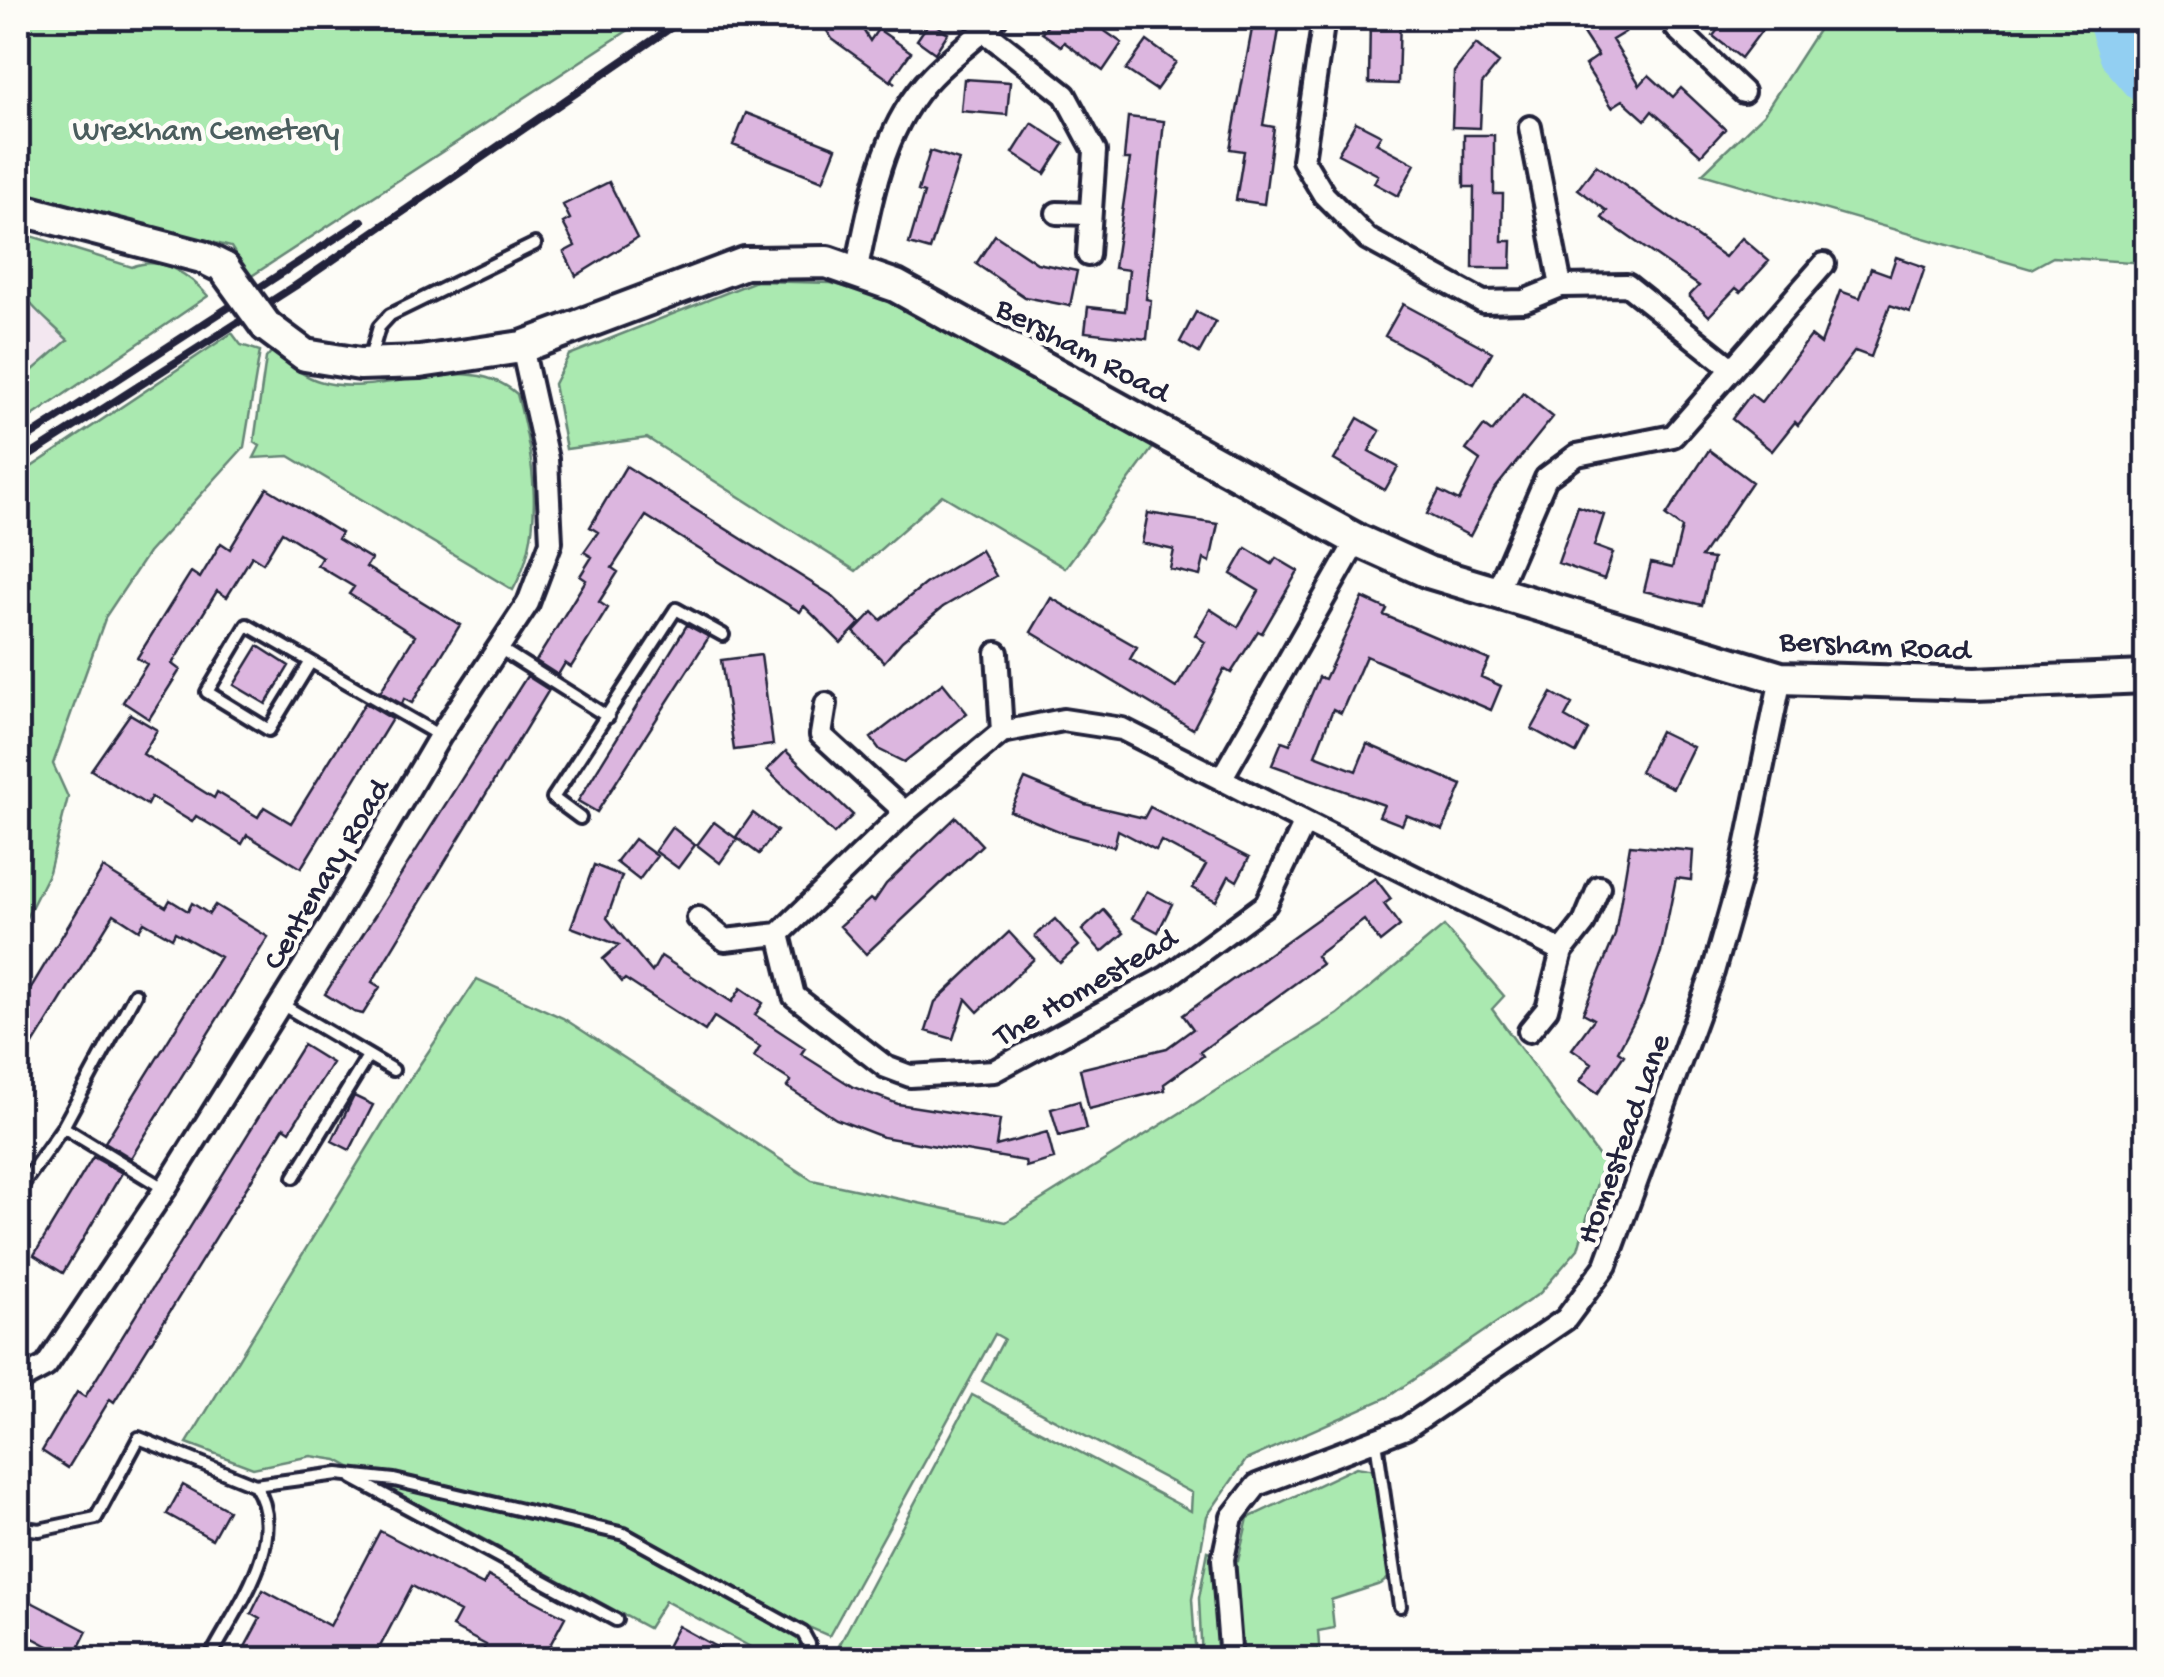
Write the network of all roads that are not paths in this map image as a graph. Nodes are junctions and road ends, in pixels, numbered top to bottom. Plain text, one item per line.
1 (1324, 18) edge
2 (1683, 18) edge
3 (990, 24) edge
4 (1743, 92) dead end
5 (1530, 127) dead end
6 (18, 209) edge
7 (1057, 212) dead end
8 (1090, 214) junction
9 (535, 244) dead end
10 (1088, 255) dead end
11 (1824, 264) dead end
12 (856, 272) junction
13 (1561, 286) junction
14 (522, 348) junction
15 (368, 364) junction
16 (1730, 367) junction
17 (1357, 540) junction
18 (1497, 591) junction
19 (723, 634) dead end
20 (499, 648) junction
21 (997, 653) dead end
22 (310, 662) junction
23 (2146, 677) edge
24 (1780, 678) junction
25 (826, 704) dead end
26 (608, 717) junction
27 (1002, 732) junction
28 (440, 736) junction
29 (1221, 779) junction
30 (905, 812) junction
31 (580, 818) dead end
32 (1305, 822) junction
33 (1598, 887) dead end
34 (698, 918) dead end
35 (780, 934) junction
36 (1562, 951) junction
37 (135, 994) dead end
38 (280, 1004) junction
39 (1529, 1031) dead end
40 (368, 1056) junction
41 (393, 1070) dead end
42 (63, 1128) junction
43 (294, 1177) dead end
44 (165, 1188) junction
45 (18, 1191) edge
46 (18, 1381) edge
47 (1376, 1440) junction
48 (346, 1474) junction
49 (255, 1486) junction
50 (18, 1527) edge
51 (1400, 1606) dead end
52 (616, 1620) dead end
53 (209, 1660) edge
54 (803, 1660) edge
55 (1231, 1660) edge

1 - 13 street
2 - 4 street
3 - 8 street
3 - 12 street
5 - 13 street
6 - 15 main road, Bersham Road, bridge
7 - 8 street
8 - 10 street
9 - 15 lane
11 - 16 street
12 - 14 main road, Bersham Road
12 - 17 main road, Bersham Road
13 - 16 street
14 - 15 main road, Bersham Road
14 - 20 street, Centenary Road
16 - 18 street
17 - 18 main road, Bersham Road
17 - 29 street
18 - 24 main road, Bersham Road
19 - 26 lane
20 - 26 lane
20 - 28 street, Centenary Road
21 - 27 street
22 - 22 lane
22 - 28 lane
23 - 24 main road, Bersham Road
24 - 47 street, Homestead Lane
25 - 30 street
26 - 31 lane
27 - 29 street
27 - 30 street
28 - 38 street, Centenary Road
29 - 32 street
30 - 35 street
32 - 35 street, The Homestead
32 - 36 street
33 - 36 street
34 - 35 street
36 - 39 street
37 - 42 lane
38 - 40 lane
38 - 44 street, Centenary Road
40 - 41 lane
40 - 43 lane
42 - 44 lane
42 - 45 lane
44 - 46 street, Centenary Road
47 - 51 lane
47 - 55 street, Homestead Lane
48 - 49 lane
48 - 52 lane
48 - 54 lane
49 - 50 lane
49 - 53 lane

